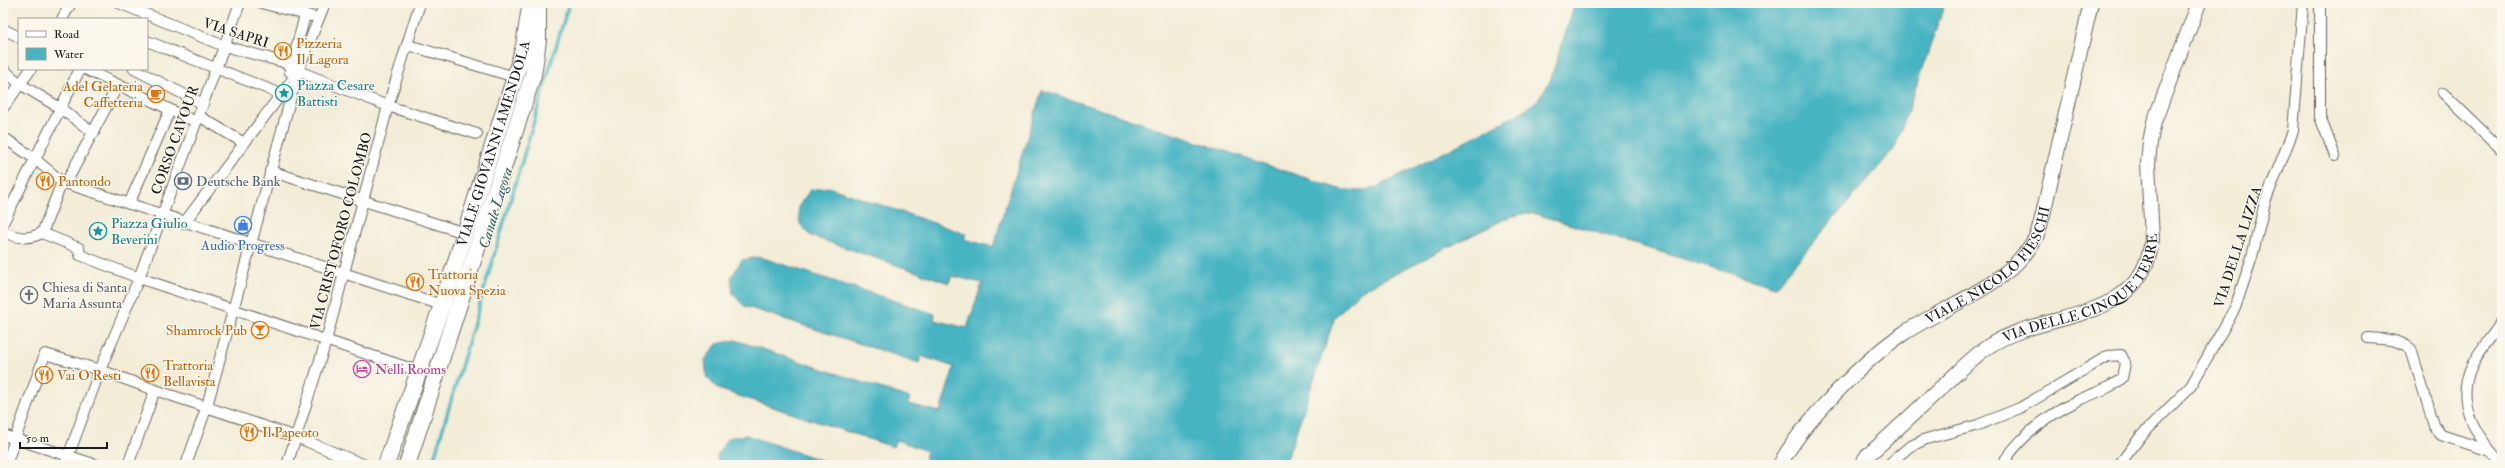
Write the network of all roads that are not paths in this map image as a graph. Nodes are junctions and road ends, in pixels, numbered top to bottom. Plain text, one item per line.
1 (70, 3) edge
2 (119, 3) edge
3 (240, 3) edge
4 (261, 3) edge
5 (325, 3) edge
6 (420, 3) edge
7 (532, 3) edge
8 (538, 3) edge
9 (2091, 3) edge
10 (2199, 3) edge
11 (2303, 3) edge
12 (2320, 3) edge
13 (304, 15) junction
14 (62, 18) edge
15 (319, 18) junction
16 (3, 29) edge
17 (18, 36) edge
18 (148, 41) edge
19 (408, 45) junction
20 (224, 46) junction
21 (216, 68) junction
22 (3, 69) edge
23 (294, 69) junction
24 (30, 70) edge
25 (79, 70) edge
26 (87, 70) edge
27 (136, 70) edge
28 (515, 77) junction
29 (20, 84) junction
30 (118, 85) junction
31 (2443, 93) dead end
32 (281, 94) junction
33 (203, 104) junction
34 (388, 106) junction
35 (3, 108) edge
36 (60, 108) junction
37 (170, 110) junction
38 (197, 119) junction
39 (94, 133) junction
40 (477, 134) dead end
41 (3, 137) edge
42 (244, 143) junction
43 (2502, 150) edge
44 (2336, 156) dead end
45 (35, 159) junction
46 (270, 172) junction
47 (64, 182) junction
48 (364, 202) junction
49 (129, 204) junction
50 (162, 216) junction
51 (3, 223) edge
52 (184, 223) junction
53 (3, 232) edge
54 (42, 233) junction
55 (465, 233) junction
56 (250, 244) junction
57 (345, 274) junction
58 (139, 278) junction
59 (442, 305) junction
60 (233, 309) junction
61 (2502, 321) edge
62 (2368, 338) dead end
63 (326, 341) junction
64 (100, 370) junction
65 (418, 371) junction
66 (155, 390) junction
67 (206, 406) junction
68 (3, 435) edge
69 (296, 436) junction
70 (16, 439) junction
71 (2490, 451) junction
72 (67, 460) edge
73 (1864, 460) edge
74 (2005, 460) dead end
75 (2502, 464) edge
76 (6, 465) edge
77 (97, 465) edge
78 (128, 465) edge
79 (186, 465) edge
80 (287, 465) edge
81 (365, 465) edge
82 (386, 465) edge
83 (407, 465) edge
84 (1780, 465) edge
85 (1888, 465) edge
86 (2119, 465) edge

1 - 14 street
2 - 20 street, VIA SAPRI
3 - 20 street, CORSO CAVOUR
4 - 13 street
5 - 15 street
6 - 19 street, VIA CRISTOFORO COLOMBO
7 - 28 main road, VIALE GIOVANNI AMENDOLA
8 - 83 main road, VIALE GIOVANNI AMENDOLA
9 - 84 main road, VIALE NICOLÒ FIESCHI
10 - 73 main road, VIA DELLE CINQUE TERRE
11 - 86 street, VIA DELLA LIZZA
12 - 44 street
13 - 15 street
13 - 23 street
15 - 23 street
16 - 17 street
18 - 21 street
19 - 28 street
19 - 34 street, VIA CRISTOFORO COLOMBO
20 - 21 street, CORSO CAVOUR
20 - 23 street, VIA SAPRI
21 - 32 street
21 - 33 street, CORSO CAVOUR
22 - 29 street
23 - 32 street
23 - 34 street, VIA SAPRI
23 - 46 street
24 - 29 street
25 - 36 street
26 - 30 street
27 - 33 street
28 - 55 main road, VIALE GIOVANNI AMENDOLA
29 - 35 street
29 - 36 street
30 - 37 street
30 - 39 street
31 - 43 street
32 - 42 street
33 - 38 street, CORSO CAVOUR
34 - 40 street, VIA SAPRI
34 - 48 street, VIA CRISTOFORO COLOMBO
36 - 39 street
36 - 45 street
37 - 38 street
37 - 49 street
38 - 42 street
38 - 50 street, CORSO CAVOUR
39 - 47 street
41 - 45 street
42 - 52 street
45 - 47 street
45 - 51 street
46 - 48 street
46 - 56 street
47 - 49 street
47 - 54 street
48 - 55 street
48 - 57 street, VIA CRISTOFORO COLOMBO
49 - 50 street
50 - 52 street
50 - 58 street, CORSO CAVOUR
52 - 56 street
53 - 54 street
54 - 58 street
55 - 59 main road, VIALE GIOVANNI AMENDOLA
56 - 57 street
56 - 60 street
57 - 59 street
57 - 63 street, VIA CRISTOFORO COLOMBO
58 - 60 street
58 - 64 street, CORSO CAVOUR
59 - 65 main road, VIALE GIOVANNI AMENDOLA
60 - 63 street
60 - 67 street
61 - 71 street
62 - 71 street
63 - 65 street
63 - 69 street, VIA CRISTOFORO COLOMBO
64 - 66 street
64 - 70 street
64 - 72 street, CORSO CAVOUR
65 - 82 main road, VIALE GIOVANNI AMENDOLA
66 - 67 street
66 - 78 street
67 - 69 street
67 - 79 street
68 - 70 street
69 - 80 street, VIA CRISTOFORO COLOMBO
69 - 81 street
70 - 72 street
70 - 76 street
71 - 75 street
72 - 77 street
74 - 85 street

